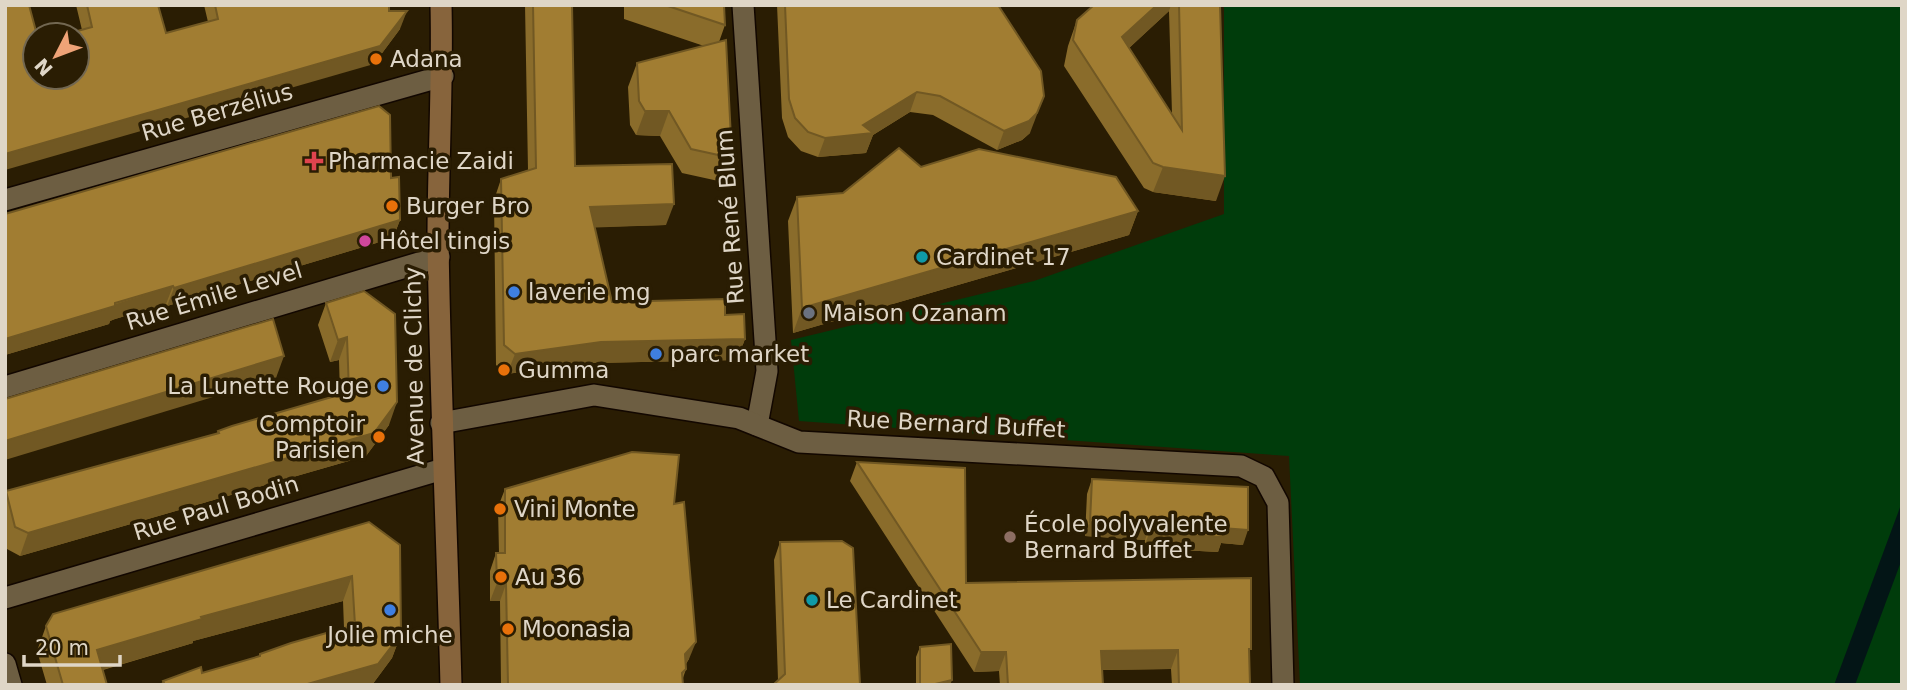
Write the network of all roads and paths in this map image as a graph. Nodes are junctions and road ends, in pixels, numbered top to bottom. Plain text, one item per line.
1 (442, 5) edge
2 (743, 5) edge
3 (443, 76) junction
4 (5, 200) edge
5 (439, 257) junction
6 (5, 387) edge
7 (441, 423) junction
8 (757, 425) junction
9 (443, 469) junction
10 (5, 598) edge
11 (5, 664) edge
12 (11, 685) edge
13 (451, 685) edge
14 (1283, 685) edge

1 - 3 main road, Avenue de Clichy
2 - 8 street, Rue René Blum
3 - 4 street, Rue Berzélius
3 - 5 main road, Avenue de Clichy
5 - 6 street, Rue Émile Level
5 - 7 main road, Avenue de Clichy
7 - 8 street, Rue Bernard Buffet
7 - 9 main road, Avenue de Clichy
8 - 14 street, Rue Bernard Buffet
9 - 10 street, Rue Paul Bodin
9 - 13 main road, Avenue de Clichy
11 - 12 street

